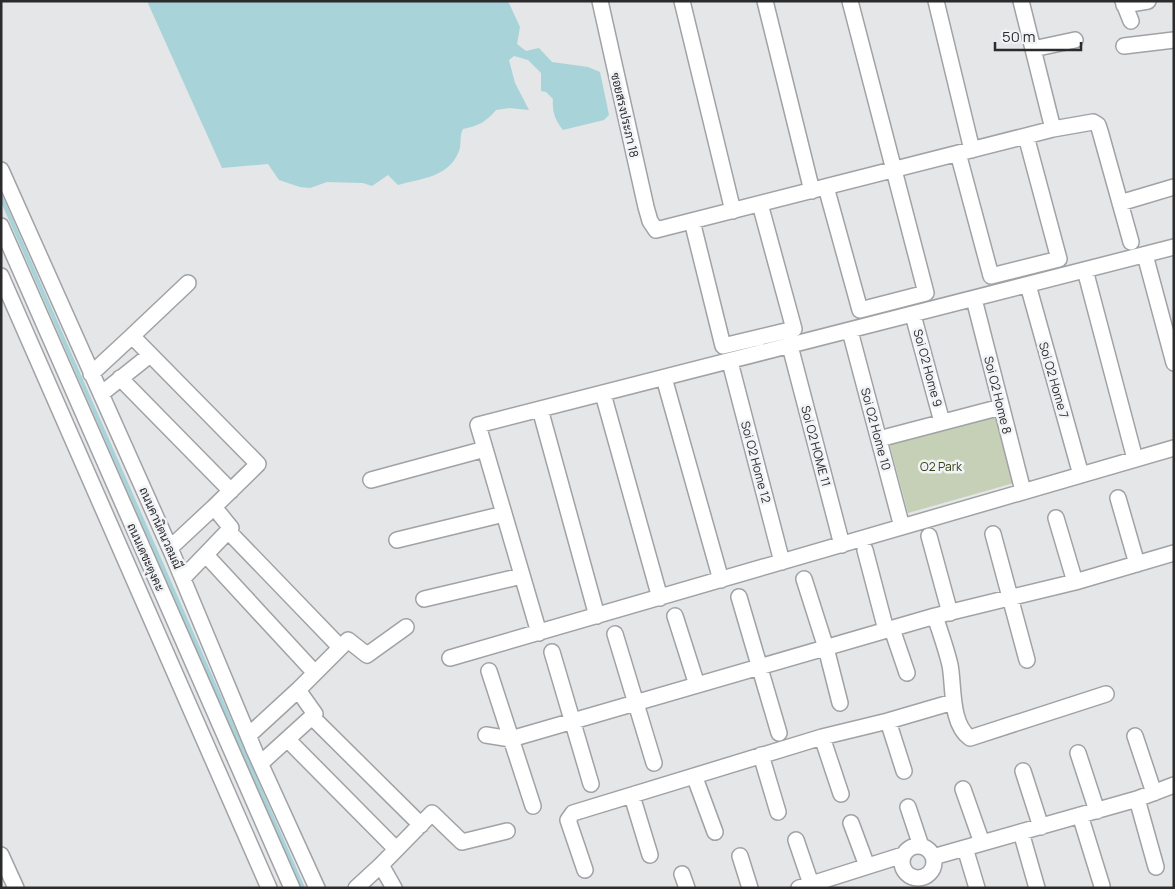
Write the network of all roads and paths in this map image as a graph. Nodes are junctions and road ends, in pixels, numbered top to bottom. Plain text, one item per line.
1 (600, 1) edge
2 (682, 1) edge
3 (765, 1) edge
4 (850, 1) edge
5 (936, 1) edge
6 (1021, 1) edge
7 (1148, 1) edge
8 (1124, 3) edge
9 (1131, 21) dead end
10 (1075, 40) dead end
11 (1174, 40) edge
12 (1124, 46) dead end
13 (1033, 49) junction
14 (1053, 129) junction
15 (1026, 136) junction
16 (965, 151) junction
17 (1, 170) edge
18 (892, 170) junction
19 (1174, 187) edge
20 (819, 189) junction
21 (1120, 203) junction
22 (760, 204) junction
23 (733, 211) junction
24 (692, 221) junction
25 (1, 226) edge
26 (1131, 242) dead end
27 (1174, 247) edge
28 (1145, 255) junction
29 (1085, 270) junction
30 (26, 282) junction
31 (188, 283) dead end
32 (1028, 285) junction
33 (3, 286) edge
34 (974, 299) junction
35 (913, 314) junction
36 (850, 331) junction
37 (132, 336) junction
38 (790, 346) junction
39 (150, 355) junction
40 (730, 362) junction
41 (1174, 363) edge
42 (120, 378) junction
43 (664, 378) junction
44 (88, 386) junction
45 (602, 394) junction
46 (1001, 407) junction
47 (540, 409) junction
48 (942, 422) junction
49 (879, 439) junction
50 (1174, 448) edge
51 (485, 449) junction
52 (1135, 459) junction
53 (1081, 475) junction
54 (371, 480) dead end
55 (231, 491) junction
56 (1023, 491) junction
57 (1118, 498) dead end
58 (214, 507) junction
59 (504, 514) junction
60 (1056, 518) dead end
61 (902, 527) junction
62 (229, 532) junction
63 (993, 534) dead end
64 (929, 536) dead end
65 (397, 540) dead end
66 (842, 545) junction
67 (170, 548) junction
68 (865, 550) dead end
69 (1174, 553) edge
70 (206, 554) junction
71 (782, 562) junction
72 (1137, 564) junction
73 (522, 576) junction
74 (182, 578) junction
75 (804, 579) dead end
76 (721, 580) junction
77 (1075, 582) junction
78 (660, 598) junction
79 (739, 598) dead end
80 (1010, 598) junction
81 (424, 599) dead end
82 (942, 615) junction
83 (597, 616) junction
84 (675, 616) dead end
85 (406, 628) dead end
86 (889, 630) junction
87 (539, 633) junction
88 (615, 634) dead end
89 (340, 647) junction
90 (826, 648) junction
91 (552, 652) dead end
92 (450, 658) dead end
93 (1027, 660) dead end
94 (761, 667) junction
95 (489, 671) dead end
96 (315, 673) junction
97 (907, 673) dead end
98 (697, 685) junction
99 (298, 690) junction
100 (1106, 694) dead end
101 (952, 702) junction
102 (637, 703) junction
103 (840, 703) dead end
104 (312, 717) junction
105 (574, 721) junction
106 (888, 721) junction
107 (779, 733) dead end
108 (486, 734) dead end
109 (248, 735) junction
110 (1135, 736) dead end
111 (822, 737) junction
112 (226, 738) junction
113 (510, 739) junction
114 (288, 740) junction
115 (206, 746) junction
116 (1078, 753) dead end
117 (761, 756) junction
118 (261, 763) junction
119 (654, 763) dead end
120 (904, 771) dead end
121 (1023, 771) dead end
122 (695, 778) junction
123 (591, 784) dead end
124 (1174, 785) edge
125 (963, 789) dead end
126 (1154, 793) junction
127 (841, 794) dead end
128 (632, 796) junction
129 (1137, 799) junction
130 (533, 806) dead end
131 (908, 807) dead end
132 (1097, 811) junction
133 (778, 812) dead end
134 (1080, 815) junction
135 (851, 823) dead end
136 (421, 825) junction
137 (1041, 827) junction
138 (507, 831) dead end
139 (714, 832) dead end
140 (1021, 832) junction
141 (796, 840) dead end
142 (982, 843) junction
143 (921, 846) junction
144 (965, 848) junction
145 (396, 849) junction
146 (1, 855) edge
147 (650, 855) dead end
148 (903, 855) junction
149 (740, 856) dead end
150 (933, 857) junction
151 (381, 865) junction
152 (867, 866) junction
153 (1156, 867) dead end
154 (585, 870) dead end
155 (913, 883) edge
156 (805, 886) edge
157 (1102, 886) dead end
158 (16, 888) edge
159 (268, 888) edge
160 (292, 888) edge
161 (317, 888) edge
162 (356, 888) edge
163 (394, 888) edge
164 (750, 888) edge
165 (977, 888) edge
166 (1038, 888) edge

1 - 24 street, ซอยสรงประภา 18
2 - 23 street
3 - 20 street
4 - 18 street
5 - 16 street
6 - 13 street
7 - 8 street
8 - 9 street
10 - 13 street
11 - 12 street
13 - 14 street
14 - 15 street
14 - 21 street
15 - 16 street
15 - 16 street
16 - 18 street
17 - 44 street, ถนนคานิตนวลมณี
18 - 20 street
18 - 20 street
19 - 21 street
20 - 22 street
21 - 26 street
22 - 23 street
22 - 24 street
23 - 24 street
25 - 30 street, ถนนเดชะตุงคะ
27 - 28 street
28 - 29 street
28 - 41 street
29 - 32 street
29 - 52 street
30 - 33 street
30 - 44 street, ถนนเดชะตุงคะ
31 - 37 street
32 - 34 street
32 - 53 street, Soi O2 Home 7
33 - 115 street, ถนนเดชะตุงคะ
34 - 35 street
34 - 46 street, Soi O2 Home 8
35 - 36 street
35 - 48 street, Soi O2 Home 9
36 - 38 street
36 - 49 street, Soi O2 Home 10
37 - 39 street
37 - 44 street
38 - 40 street
38 - 66 street, Soi O2 HOME 11
39 - 42 street
39 - 55 street
40 - 43 street
40 - 71 street, Soi O2 Home 12
42 - 44 street
42 - 55 street
43 - 45 street
43 - 76 street
44 - 67 street, ถนนคานิตนวลมณี
44 - 112 street, ถนนเดชะตุงคะ
45 - 47 street
45 - 78 street
46 - 48 street
46 - 56 street, Soi O2 Home 8
47 - 51 street
47 - 83 street
48 - 49 street
49 - 61 street, Soi O2 Home 10
50 - 52 street
51 - 54 street
51 - 59 street
52 - 53 street
53 - 56 street
55 - 58 street
56 - 61 street
57 - 72 street
58 - 62 street
58 - 67 street
59 - 65 street
59 - 73 street
60 - 77 street
61 - 66 street
62 - 70 street
62 - 89 street
63 - 80 street
64 - 82 street
66 - 71 street
67 - 74 street, ถนนคานิตนวลมณี
68 - 86 street
69 - 72 street
70 - 74 street
70 - 96 street
71 - 76 street
72 - 77 street
73 - 81 street
73 - 87 street
74 - 109 street, ถนนคานิตนวลมณี
75 - 90 street
76 - 78 street
77 - 80 street
78 - 83 street
79 - 94 street
80 - 82 street
80 - 93 street
82 - 86 street
82 - 101 street
83 - 87 street
84 - 98 street
85 - 89 street
86 - 90 street
86 - 97 street
87 - 92 street
88 - 102 street
89 - 96 street
90 - 94 street
90 - 103 street
91 - 105 street
94 - 98 street
94 - 107 street
95 - 113 street
96 - 99 street
98 - 102 street
99 - 104 street
99 - 109 street
100 - 101 street
101 - 106 street
102 - 105 street
102 - 119 street
104 - 114 street
104 - 136 street
105 - 113 street
105 - 123 street
106 - 111 street
106 - 120 street
108 - 113 street
109 - 118 street, ถนนคานิตนวลมณี
110 - 126 street
111 - 117 street
111 - 127 street
112 - 115 street
112 - 160 street, ถนนเดชะตุงคะ
113 - 130 street
114 - 118 street
114 - 145 street
115 - 159 street, ถนนเดชะตุงคะ
116 - 132 street
117 - 122 street
117 - 133 street
118 - 161 street, ถนนคานิตนวลมณี
121 - 137 street
122 - 128 street
122 - 139 street
124 - 126 street
125 - 142 street
126 - 129 street
128 - 147 street
128 - 154 street
129 - 132 street
129 - 153 street
131 - 143 street
132 - 134 street
134 - 137 street
134 - 157 street
135 - 152 street
136 - 138 street
136 - 145 street
137 - 140 street
140 - 142 street
140 - 166 street
141 - 156 street
142 - 144 street
143 - 148 street
143 - 150 street
144 - 150 street
144 - 165 street
145 - 151 street
146 - 158 street
148 - 152 street
148 - 155 street
149 - 164 street
150 - 155 street
151 - 162 street
151 - 163 street
152 - 156 street

